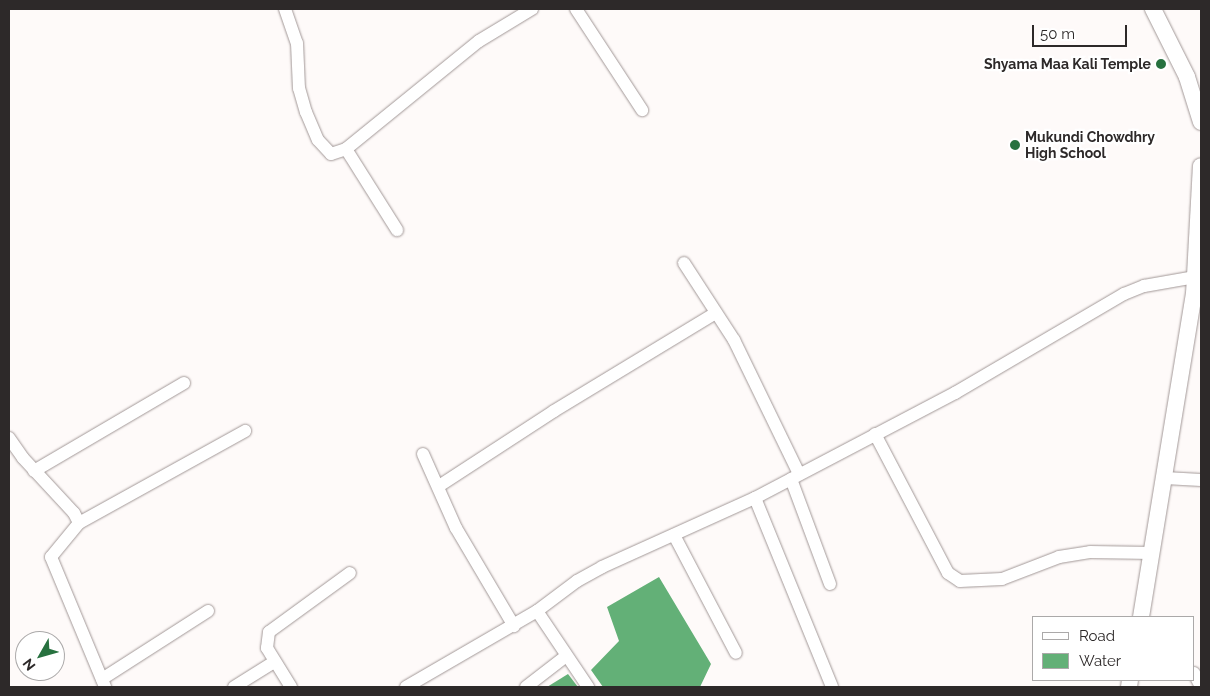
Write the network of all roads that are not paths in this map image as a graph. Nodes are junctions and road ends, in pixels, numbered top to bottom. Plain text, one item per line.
1 (285, 9) edge
2 (532, 9) edge
3 (576, 9) edge
4 (1153, 9) edge
5 (1199, 99) edge
6 (642, 110) dead end
7 (1201, 122) edge
8 (346, 149) junction
9 (1201, 166) edge
10 (397, 230) dead end
11 (684, 263) dead end
12 (1195, 276) junction
13 (716, 313) junction
14 (184, 383) dead end
15 (245, 431) dead end
16 (875, 434) junction
17 (9, 439) edge
18 (423, 454) dead end
19 (34, 471) junction
20 (795, 477) junction
21 (1164, 478) junction
22 (1201, 480) edge
23 (440, 486) junction
24 (755, 498) junction
25 (79, 523) junction
26 (674, 535) junction
27 (1152, 553) junction
28 (350, 573) dead end
29 (830, 584) dead end
30 (208, 611) dead end
31 (537, 612) junction
32 (1141, 616) edge
33 (514, 626) junction
34 (736, 653) dead end
35 (565, 657) junction
36 (274, 662) junction
37 (104, 683) edge
38 (234, 687) edge
39 (291, 687) edge
40 (406, 687) edge
41 (526, 687) edge
42 (588, 687) edge
43 (832, 687) edge

1 - 8 street
2 - 8 street
3 - 6 street
4 - 5 main road
5 - 7 main road
8 - 10 street
9 - 12 main road
11 - 13 street
12 - 16 street
12 - 21 main road
13 - 20 street
13 - 23 street
14 - 19 street
15 - 25 street
16 - 20 street
16 - 27 street
17 - 19 street
18 - 23 street
19 - 25 street
20 - 24 street
20 - 29 street
21 - 22 street
21 - 27 main road
23 - 33 street
24 - 26 street
24 - 43 street
25 - 37 street
26 - 31 street
26 - 34 street
27 - 32 main road
28 - 36 street
30 - 37 street
31 - 33 street
31 - 35 street
33 - 40 street
35 - 41 street
35 - 42 street
36 - 38 street
36 - 39 street

